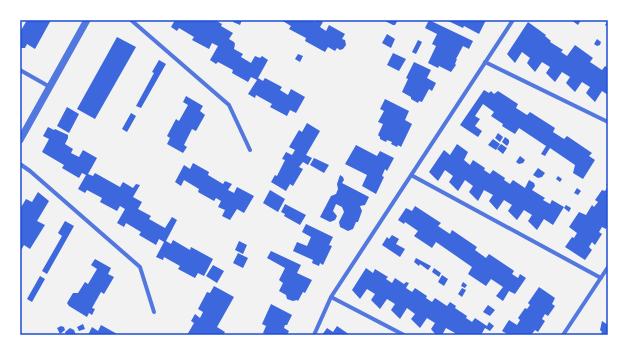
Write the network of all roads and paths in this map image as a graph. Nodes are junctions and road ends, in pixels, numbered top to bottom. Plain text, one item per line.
1 (87, 20) edge
2 (131, 20) edge
3 (513, 20) edge
4 (486, 62) junction
5 (20, 70) edge
6 (50, 87) junction
7 (608, 122) edge
8 (20, 140) edge
9 (250, 150) dead end
10 (20, 164) edge
11 (411, 175) junction
12 (608, 267) edge
13 (601, 278) junction
14 (331, 297) junction
15 (154, 312) dead end
16 (314, 335) edge
17 (404, 335) edge
18 (563, 335) edge

1 - 6 street
2 - 9 street
3 - 4 street
4 - 7 street
4 - 11 street
5 - 6 street
6 - 8 street
10 - 15 street
11 - 13 street
11 - 14 street
12 - 13 street
13 - 18 street
14 - 16 street
14 - 17 street

